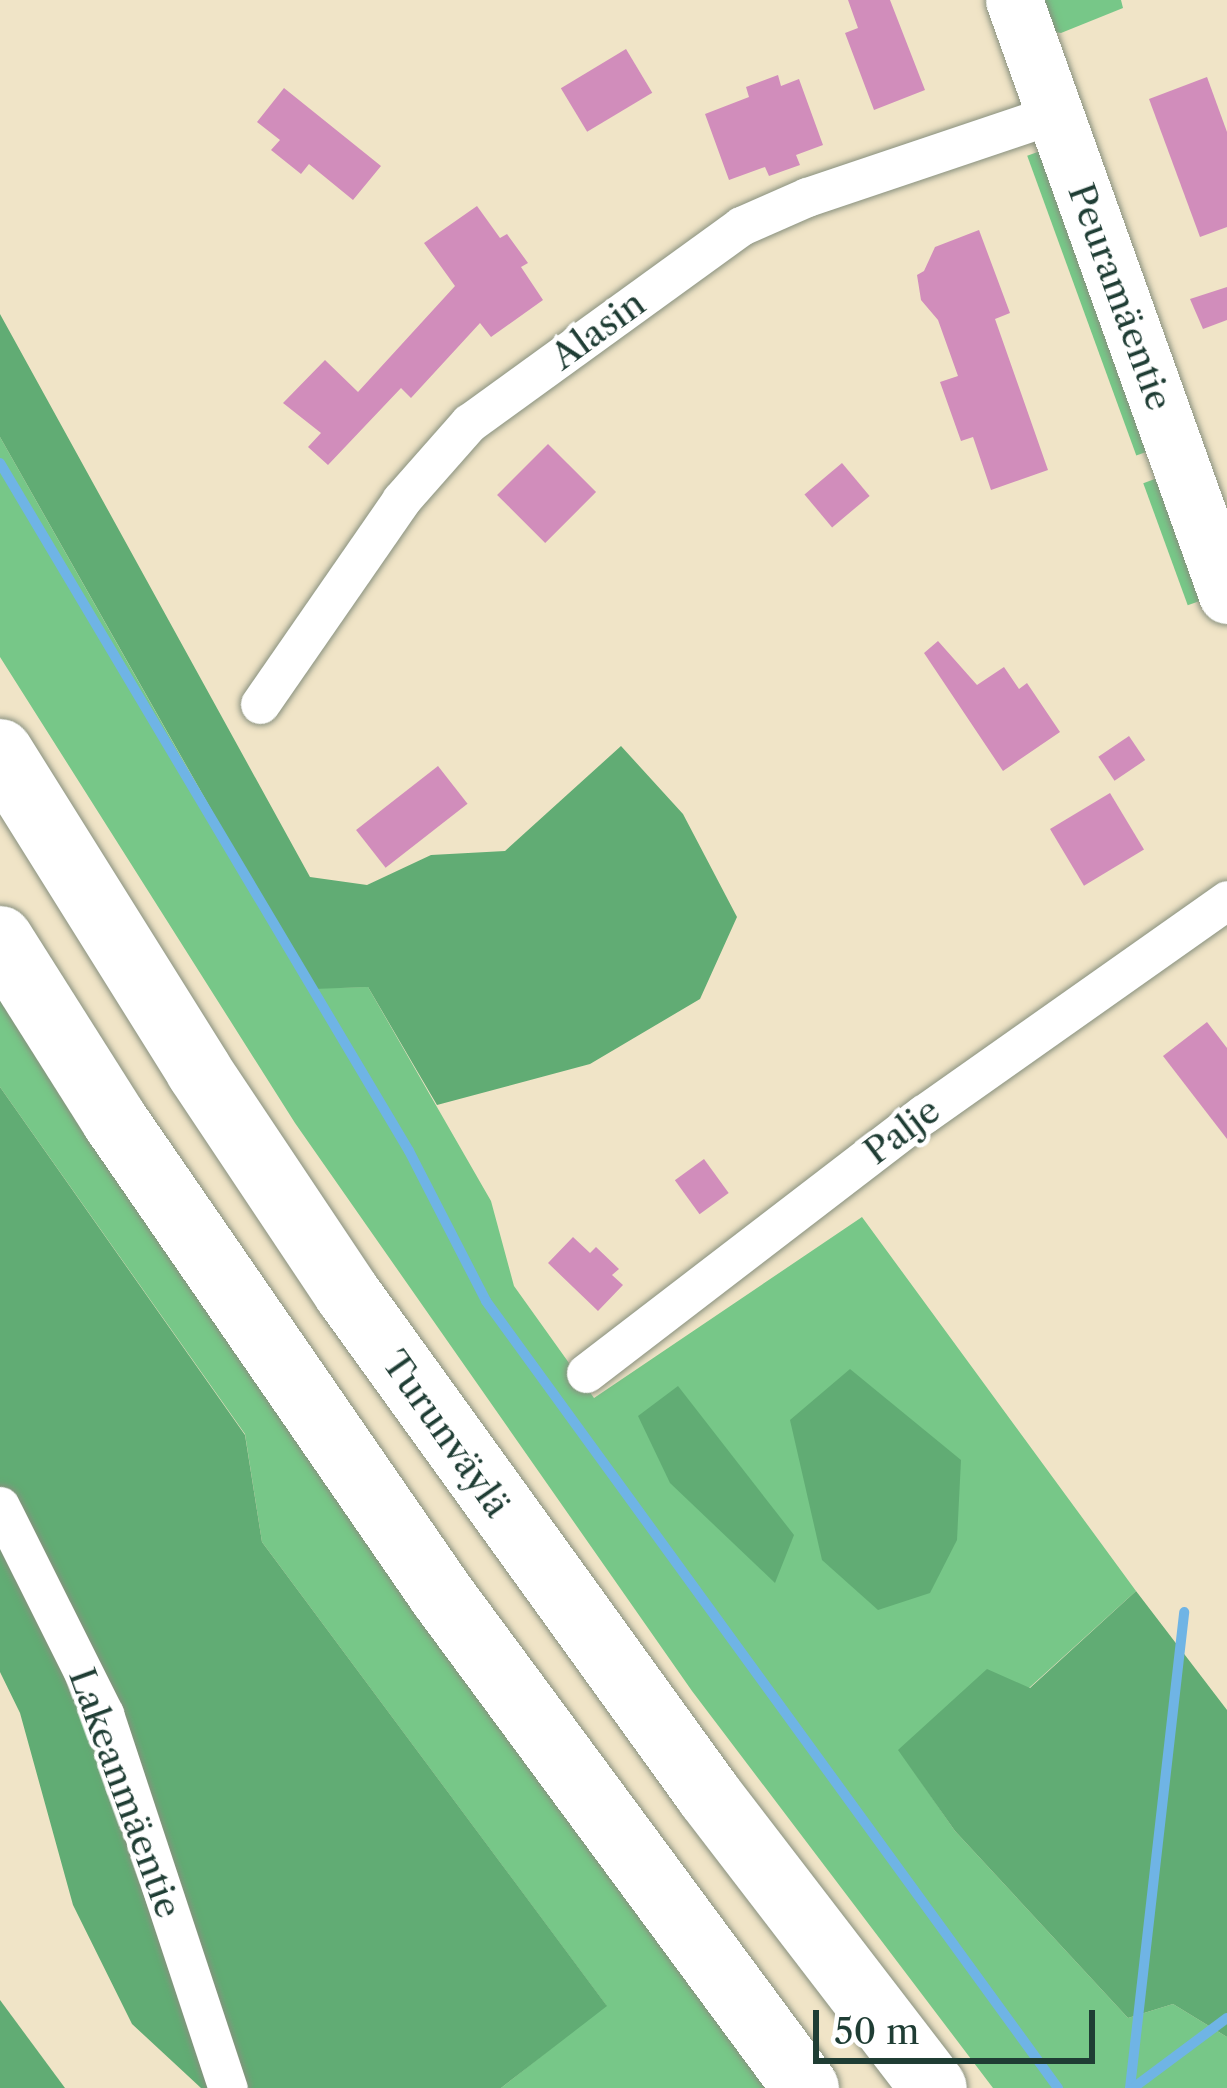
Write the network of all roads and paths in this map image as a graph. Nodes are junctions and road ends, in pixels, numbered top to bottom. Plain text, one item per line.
1 (1014, 0) edge
2 (1054, 114) junction
3 (1227, 595) edge
4 (260, 704) dead end
5 (0, 752) edge
6 (1227, 900) edge
7 (0, 940) edge
8 (586, 1373) dead end
9 (0, 1507) edge
10 (228, 2088) edge
11 (806, 2088) edge
12 (934, 2088) edge

1 - 2 street, Peuramäentie
2 - 3 street, Peuramäentie
2 - 4 street, Alasin
5 - 12 highway, Turunväylä
6 - 8 street, Palje
7 - 11 highway
9 - 10 street, Lakeanmäentie

